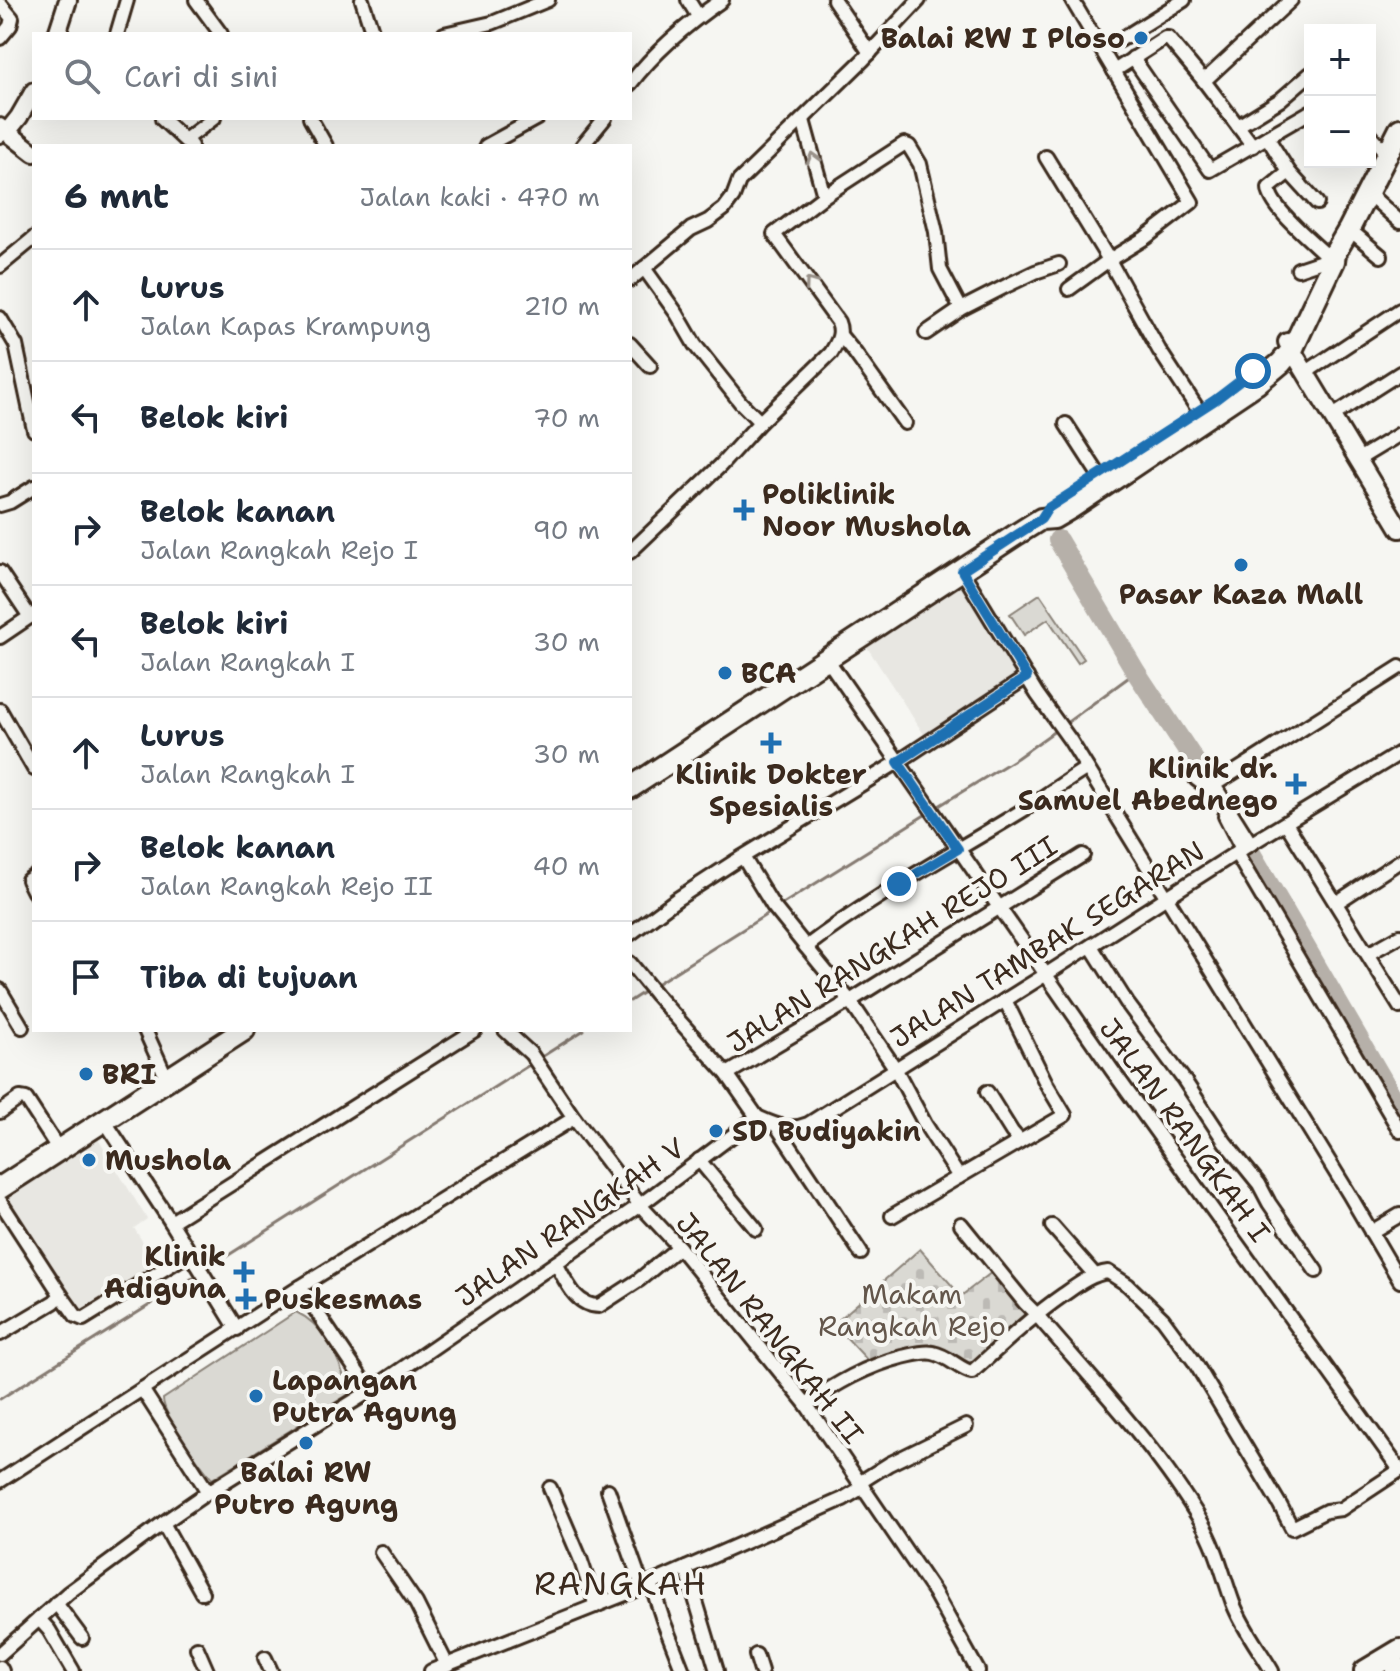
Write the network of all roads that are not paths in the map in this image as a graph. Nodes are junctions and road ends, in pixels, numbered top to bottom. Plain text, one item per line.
1 (68, 0) edge
2 (127, 0) edge
3 (196, 0) edge
4 (362, 0) edge
5 (548, 0) edge
6 (688, 0) edge
7 (722, 0) edge
8 (834, 0) edge
9 (919, 0) edge
10 (1072, 0) edge
11 (1184, 0) edge
12 (1291, 0) edge
13 (0, 4) edge
14 (698, 16) junction
15 (496, 28) edge
16 (58, 32) edge
17 (118, 32) edge
18 (220, 32) edge
19 (372, 32) edge
20 (461, 32) edge
21 (0, 38) edge
22 (1120, 40) dead end
23 (870, 53) junction
24 (1133, 58) junction
25 (1114, 71) junction
26 (1304, 79) edge
27 (1204, 81) junction
28 (632, 82) edge
29 (32, 94) edge
30 (1304, 115) edge
31 (163, 120) edge
32 (212, 120) edge
33 (311, 120) edge
34 (533, 120) edge
35 (603, 120) edge
36 (803, 120) junction
37 (1238, 126) junction
38 (2, 131) edge
39 (1376, 136) edge
40 (1267, 137) junction
41 (1396, 140) edge
42 (188, 143) edge
43 (325, 144) edge
44 (490, 144) edge
45 (584, 144) edge
46 (1253, 146) junction
47 (32, 152) edge
48 (1046, 157) dead end
49 (1289, 172) junction
50 (1369, 194) junction
51 (824, 196) junction
52 (1317, 203) dead end
53 (1400, 222) edge
54 (1349, 229) junction
55 (32, 240) edge
56 (1381, 256) dead end
57 (1329, 258) junction
58 (1109, 260) junction
59 (1059, 264) dead end
60 (0, 266) edge
61 (644, 268) junction
62 (1298, 269) dead end
63 (632, 278) edge
64 (1069, 289) dead end
65 (961, 309) junction
66 (1400, 310) edge
67 (0, 318) edge
68 (926, 333) dead end
69 (840, 335) junction
70 (632, 346) edge
71 (1289, 346) junction
72 (650, 366) dead end
73 (1305, 373) junction
74 (1400, 373) edge
75 (1199, 411) junction
76 (1331, 417) junction
77 (32, 421) edge
78 (760, 422) junction
79 (905, 423) dead end
80 (1066, 424) dead end
81 (1400, 434) edge
82 (1357, 460) junction
83 (1099, 475) junction
84 (32, 488) edge
85 (0, 505) edge
86 (1394, 506) edge
87 (1041, 519) junction
88 (1400, 529) edge
89 (632, 550) edge
90 (962, 571) junction
91 (0, 572) edge
92 (32, 615) edge
93 (0, 637) edge
94 (827, 659) junction
95 (1400, 667) edge
96 (1027, 677) junction
97 (0, 710) edge
98 (32, 740) edge
99 (21, 745) junction
100 (1400, 753) edge
101 (898, 762) junction
102 (32, 765) edge
103 (1087, 768) junction
104 (1196, 779) dead end
105 (632, 787) edge
106 (1286, 823) junction
107 (958, 849) junction
108 (1243, 849) junction
109 (1083, 855) dead end
110 (743, 857) junction
111 (1400, 861) edge
112 (1166, 898) junction
113 (1336, 903) junction
114 (998, 908) junction
115 (632, 933) edge
116 (1400, 936) edge
117 (1091, 946) junction
118 (806, 947) junction
119 (1368, 954) junction
120 (632, 965) edge
121 (1045, 975) junction
122 (0, 990) edge
123 (1005, 1000) junction
124 (850, 1001) junction
125 (1400, 1007) edge
126 (22, 1027) dead end
127 (146, 1032) edge
128 (241, 1032) edge
129 (472, 1032) edge
130 (507, 1032) edge
131 (895, 1068) junction
132 (727, 1074) junction
133 (167, 1079) junction
134 (987, 1092) dead end
135 (0, 1112) edge
136 (757, 1117) junction
137 (574, 1118) junction
138 (104, 1120) junction
139 (776, 1125) junction
140 (1400, 1131) edge
141 (1020, 1141) junction
142 (59, 1150) junction
143 (699, 1160) junction
144 (959, 1177) junction
145 (0, 1188) edge
146 (0, 1201) edge
147 (640, 1205) junction
148 (1400, 1215) edge
149 (892, 1216) dead end
150 (171, 1222) junction
151 (961, 1224) dead end
152 (1052, 1226) dead end
153 (756, 1229) dead end
154 (1371, 1232) junction
155 (679, 1247) junction
156 (190, 1253) junction
157 (861, 1253) dead end
158 (556, 1263) junction
159 (1316, 1271) dead end
160 (1095, 1275) junction
161 (1400, 1281) edge
162 (300, 1287) junction
163 (61, 1295) junction
164 (1036, 1314) junction
165 (237, 1329) junction
166 (0, 1334) edge
167 (142, 1389) junction
168 (370, 1391) junction
169 (806, 1404) junction
170 (966, 1426) dead end
171 (1400, 1470) edge
172 (0, 1481) edge
173 (861, 1485) junction
174 (550, 1488) dead end
175 (608, 1490) dead end
176 (208, 1492) junction
177 (163, 1523) junction
178 (381, 1552) dead end
179 (686, 1568) junction
180 (646, 1585) junction
181 (202, 1593) dead end
182 (56, 1603) junction
183 (596, 1606) junction
184 (39, 1619) junction
185 (82, 1638) dead end
186 (197, 1648) dead end
187 (1400, 1650) edge
188 (0, 1654) edge
189 (756, 1655) dead end
190 (265, 1658) dead end
191 (447, 1665) junction
192 (73, 1671) edge
193 (207, 1671) edge
194 (271, 1671) edge
195 (431, 1671) edge
196 (683, 1671) edge
197 (717, 1671) edge
198 (761, 1671) edge
199 (978, 1671) edge
200 (1272, 1671) edge
201 (1365, 1671) edge

1 - 16 street
2 - 17 street
3 - 18 street
4 - 19 street
5 - 15 street
6 - 14 street
7 - 14 street
8 - 23 street
9 - 23 street
10 - 25 street
11 - 22 street
12 - 27 street
13 - 21 street
14 - 28 street
15 - 20 street
23 - 36 street
24 - 25 street
24 - 27 street
24 - 46 street
25 - 58 street
26 - 37 street
27 - 37 street
29 - 38 street
30 - 40 street
31 - 42 street
32 - 42 street
33 - 43 street
34 - 44 street
35 - 45 street
51 -> 36 street
36 - 61 street
37 - 46 street
38 - 47 street
39 - 41 street
40 - 46 street
40 - 49 street
41 - 50 main road
48 - 58 street
49 - 52 street
49 - 57 street
50 - 53 street
50 - 54 main road
51 - 65 street
69 -> 51 street
54 - 56 street
54 - 57 main road
55 - 60 street
57 - 62 street
57 - 71 main road
58 - 64 street
58 - 75 street
59 - 65 street
61 - 63 street
61 - 78 street
65 - 68 street
66 - 73 street
67 - 77 street
69 - 78 street
69 - 79 street
70 - 72 street
71 - 73 street
71 - 75 main road
71 - 87 main road
73 - 76 street
74 - 76 street
75 - 83 main road
76 - 82 street
78 - 89 street
80 - 83 street
81 - 82 street
82 - 86 street
83 - 87 main road
84 - 85 street
86 - 88 street
87 - 90 main road
90 - 94 main road
90 - 96 street
91 - 92 street
92 - 93 street
94 - 101 street, JALAN RANGKAH I
94 - 105 main road
95 - 108 street
96 - 101 street
96 - 103 street
97 - 99 street
98 - 99 street
99 - 102 street
100 - 106 street, JALAN TAMBAK SEGARAN
101 - 107 street, JALAN RANGKAH I
101 - 110 street
103 - 107 street
103 - 112 street
104 - 108 street
106 - 108 street, JALAN TAMBAK SEGARAN
106 - 113 street
107 - 114 street, JALAN RANGKAH I
107 - 118 street
108 - 112 street, JALAN TAMBAK SEGARAN
108 - 140 street
109 - 114 street, JALAN RANGKAH REJO III
110 - 115 street
110 - 118 street
111 - 113 street
112 - 117 street, JALAN TAMBAK SEGARAN
112 - 154 street
113 - 119 street
114 - 121 street, JALAN RANGKAH I
114 - 124 street, JALAN RANGKAH REJO III
116 - 119 street
117 - 121 street, JALAN TAMBAK SEGARAN
117 - 159 street
118 - 124 street
119 - 125 street
120 - 132 street
121 - 123 street, JALAN TAMBAK SEGARAN
121 - 171 street, JALAN RANGKAH I
122 - 126 street
123 - 131 street, JALAN TAMBAK SEGARAN
123 - 141 street
124 - 131 street
124 - 132 street, JALAN RANGKAH REJO III
127 - 133 street
128 - 133 main road
129 - 150 street
130 - 137 street, JALAN RANGKAH II
131 - 139 street, JALAN TAMBAK SEGARAN
131 - 144 street
132 - 136 street
133 - 138 main road
134 - 141 street
135 - 142 street
136 - 139 street, JALAN TAMBAK SEGARAN
136 - 143 street, JALAN RANGKAH V
137 - 147 street, JALAN RANGKAH II
137 - 162 street
138 - 142 main road
138 - 150 street
139 - 157 street
141 - 144 street
142 - 145 main road
143 - 147 street, JALAN RANGKAH V
143 - 153 street
144 - 149 street
146 - 163 street
147 - 155 street, JALAN RANGKAH II
147 - 158 street, JALAN RANGKAH V
148 - 154 street
150 - 156 street
151 - 164 street
152 - 160 street
154 - 161 street
155 - 158 street
155 - 169 street, JALAN RANGKAH II
156 - 163 street
156 - 165 street
158 - 168 street, JALAN RANGKAH V
160 - 164 street
160 - 171 street
162 - 165 street
162 - 168 street
163 - 166 street
164 - 169 street
164 - 200 street
165 - 167 street
167 - 172 street
167 - 176 street
168 - 176 street, JALAN RANGKAH V
169 - 173 street, JALAN RANGKAH II
170 - 173 street
173 - 179 street
173 - 199 street, JALAN RANGKAH II
174 - 183 street
175 - 180 street
176 - 177 street, JALAN RANGKAH V
177 - 181 street
177 - 182 street, JALAN RANGKAH V
178 - 191 street
179 - 180 street
179 - 197 street
180 - 183 street
180 - 196 street
182 - 184 street, JALAN RANGKAH V
182 - 185 street
183 - 191 street
184 - 188 street, JALAN RANGKAH V
184 - 192 street
186 - 193 street
187 - 201 main road
189 - 198 street
190 - 194 street
191 - 195 street

